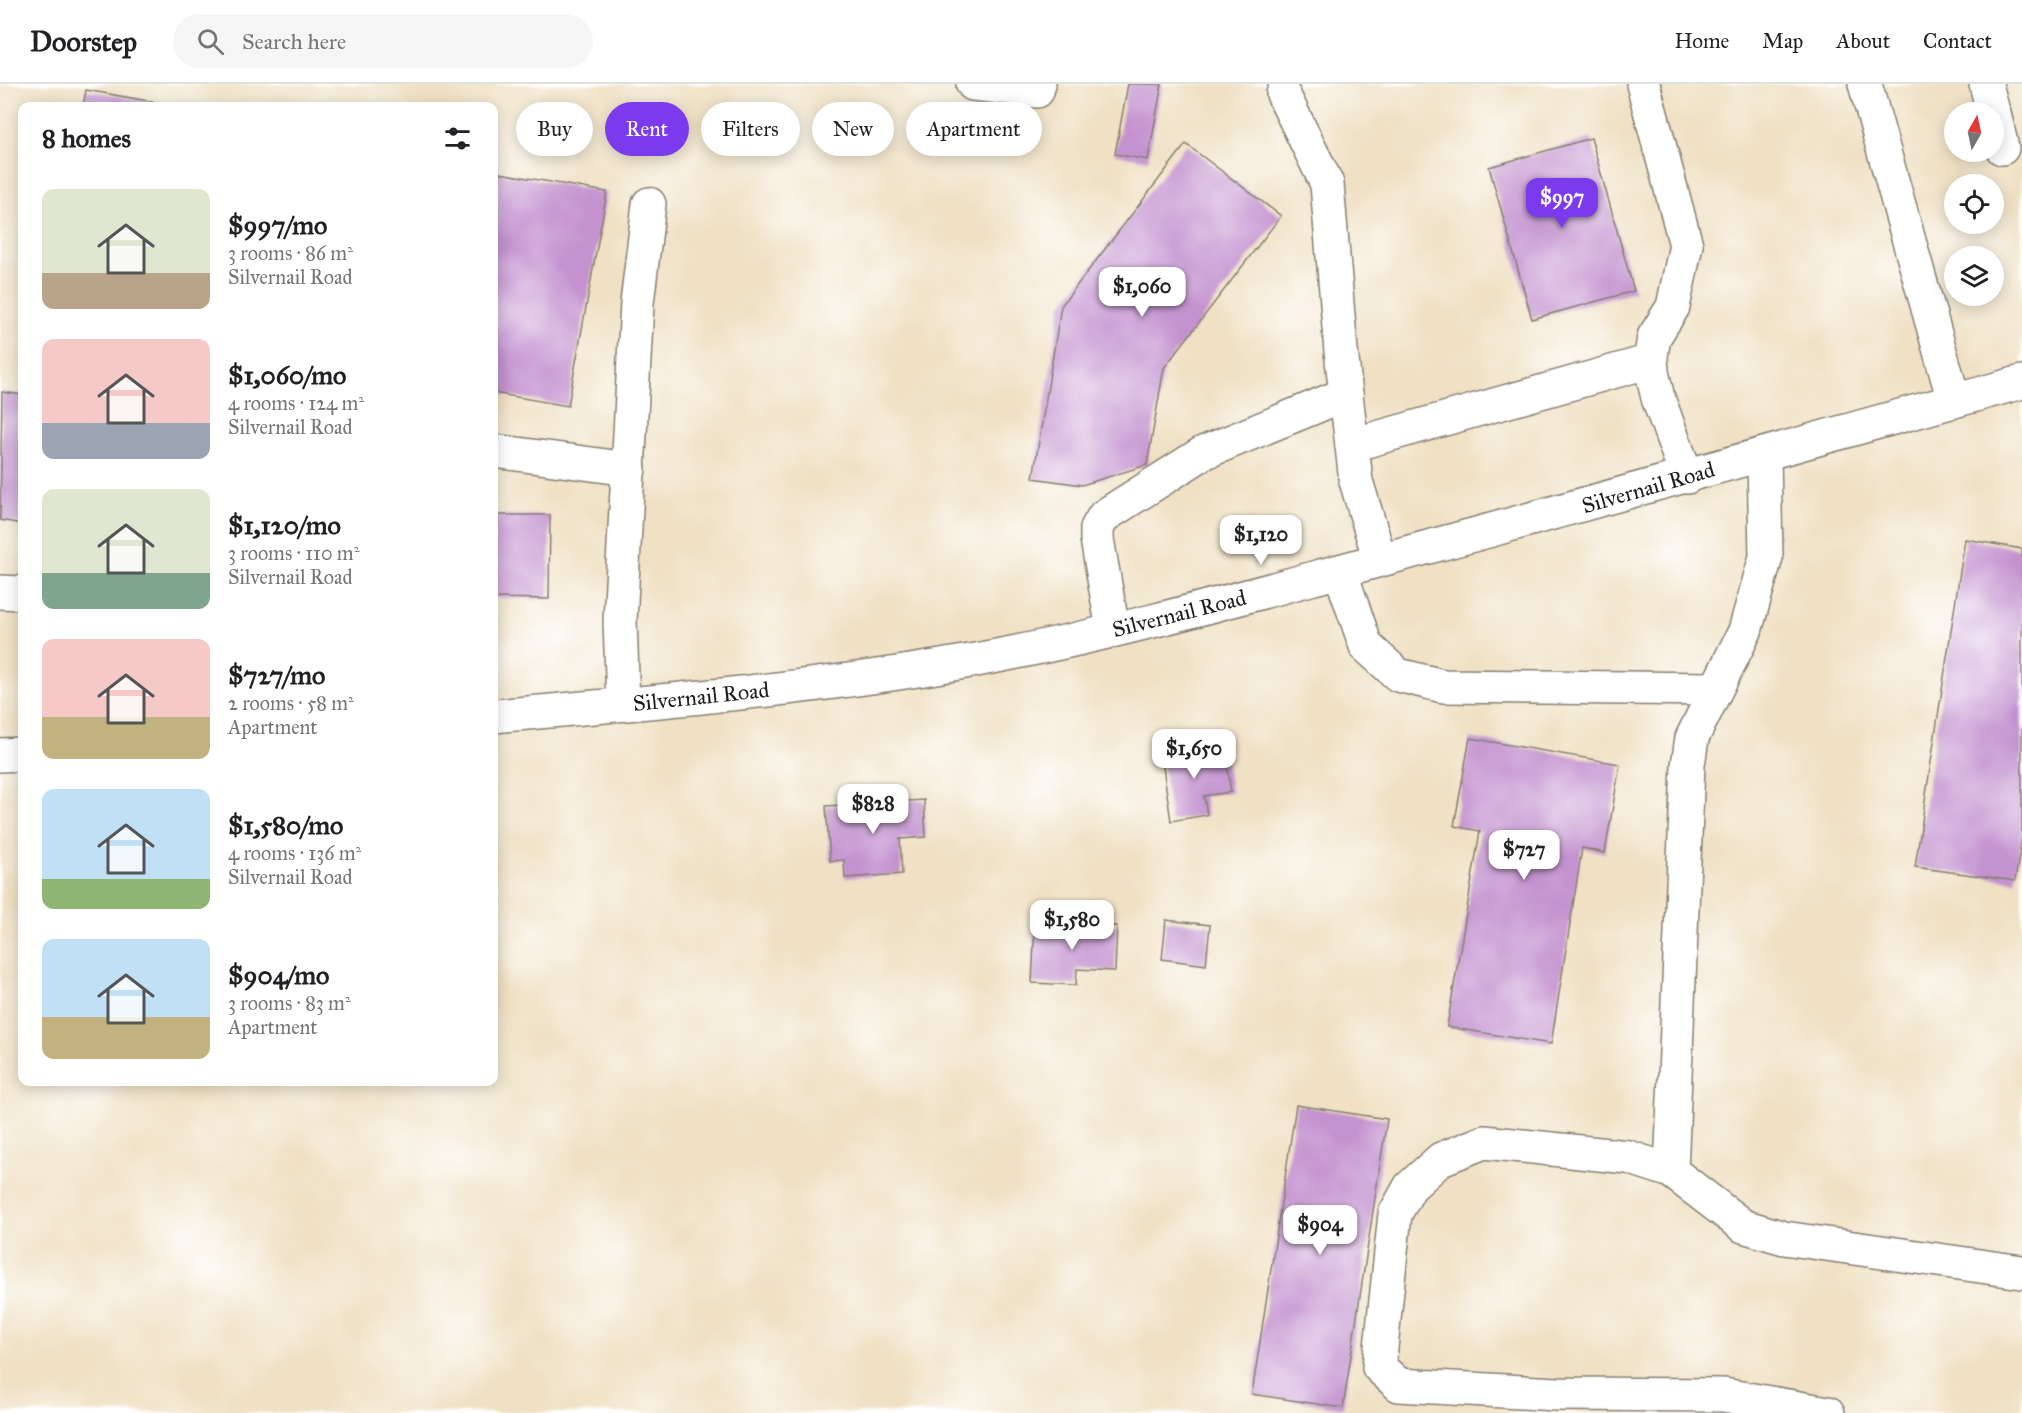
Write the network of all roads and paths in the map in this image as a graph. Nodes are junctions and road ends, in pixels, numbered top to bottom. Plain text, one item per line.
1 (973, 84) edge
2 (1039, 84) edge
3 (1643, 84) edge
4 (1865, 84) edge
5 (1986, 84) edge
6 (1282, 94) dead end
7 (1990, 102) edge
8 (649, 204) dead end
9 (1651, 361) junction
10 (2022, 382) edge
11 (1346, 394) junction
12 (1954, 401) junction
13 (1352, 445) junction
14 (498, 452) edge
15 (1764, 455) junction
16 (629, 469) junction
17 (1687, 477) junction
18 (1380, 560) junction
19 (1340, 571) junction
20 (0, 592) edge
21 (18, 593) edge
22 (1113, 630) junction
23 (1714, 689) junction
24 (623, 705) junction
25 (498, 716) edge
26 (18, 754) edge
27 (0, 755) edge
28 (1671, 1172) junction
29 (2022, 1272) edge
30 (1828, 1413) edge

1 - 2 street
3 - 9 street
4 - 12 street
5 - 7 street
6 - 11 street
8 - 16 street
9 - 13 street
9 - 17 street
10 - 12 street, Silvernail Road
11 - 13 street
11 - 22 street
12 - 15 street, Silvernail Road
13 - 18 street
14 - 16 street
15 - 17 street, Silvernail Road
15 - 23 street
16 - 24 street
17 - 18 street, Silvernail Road
18 - 19 street, Silvernail Road
19 - 22 street, Silvernail Road
19 - 23 street
20 - 21 street
22 - 24 street, Silvernail Road
23 - 28 street
24 - 25 street, Silvernail Road
26 - 27 street
28 - 29 street
28 - 30 street

